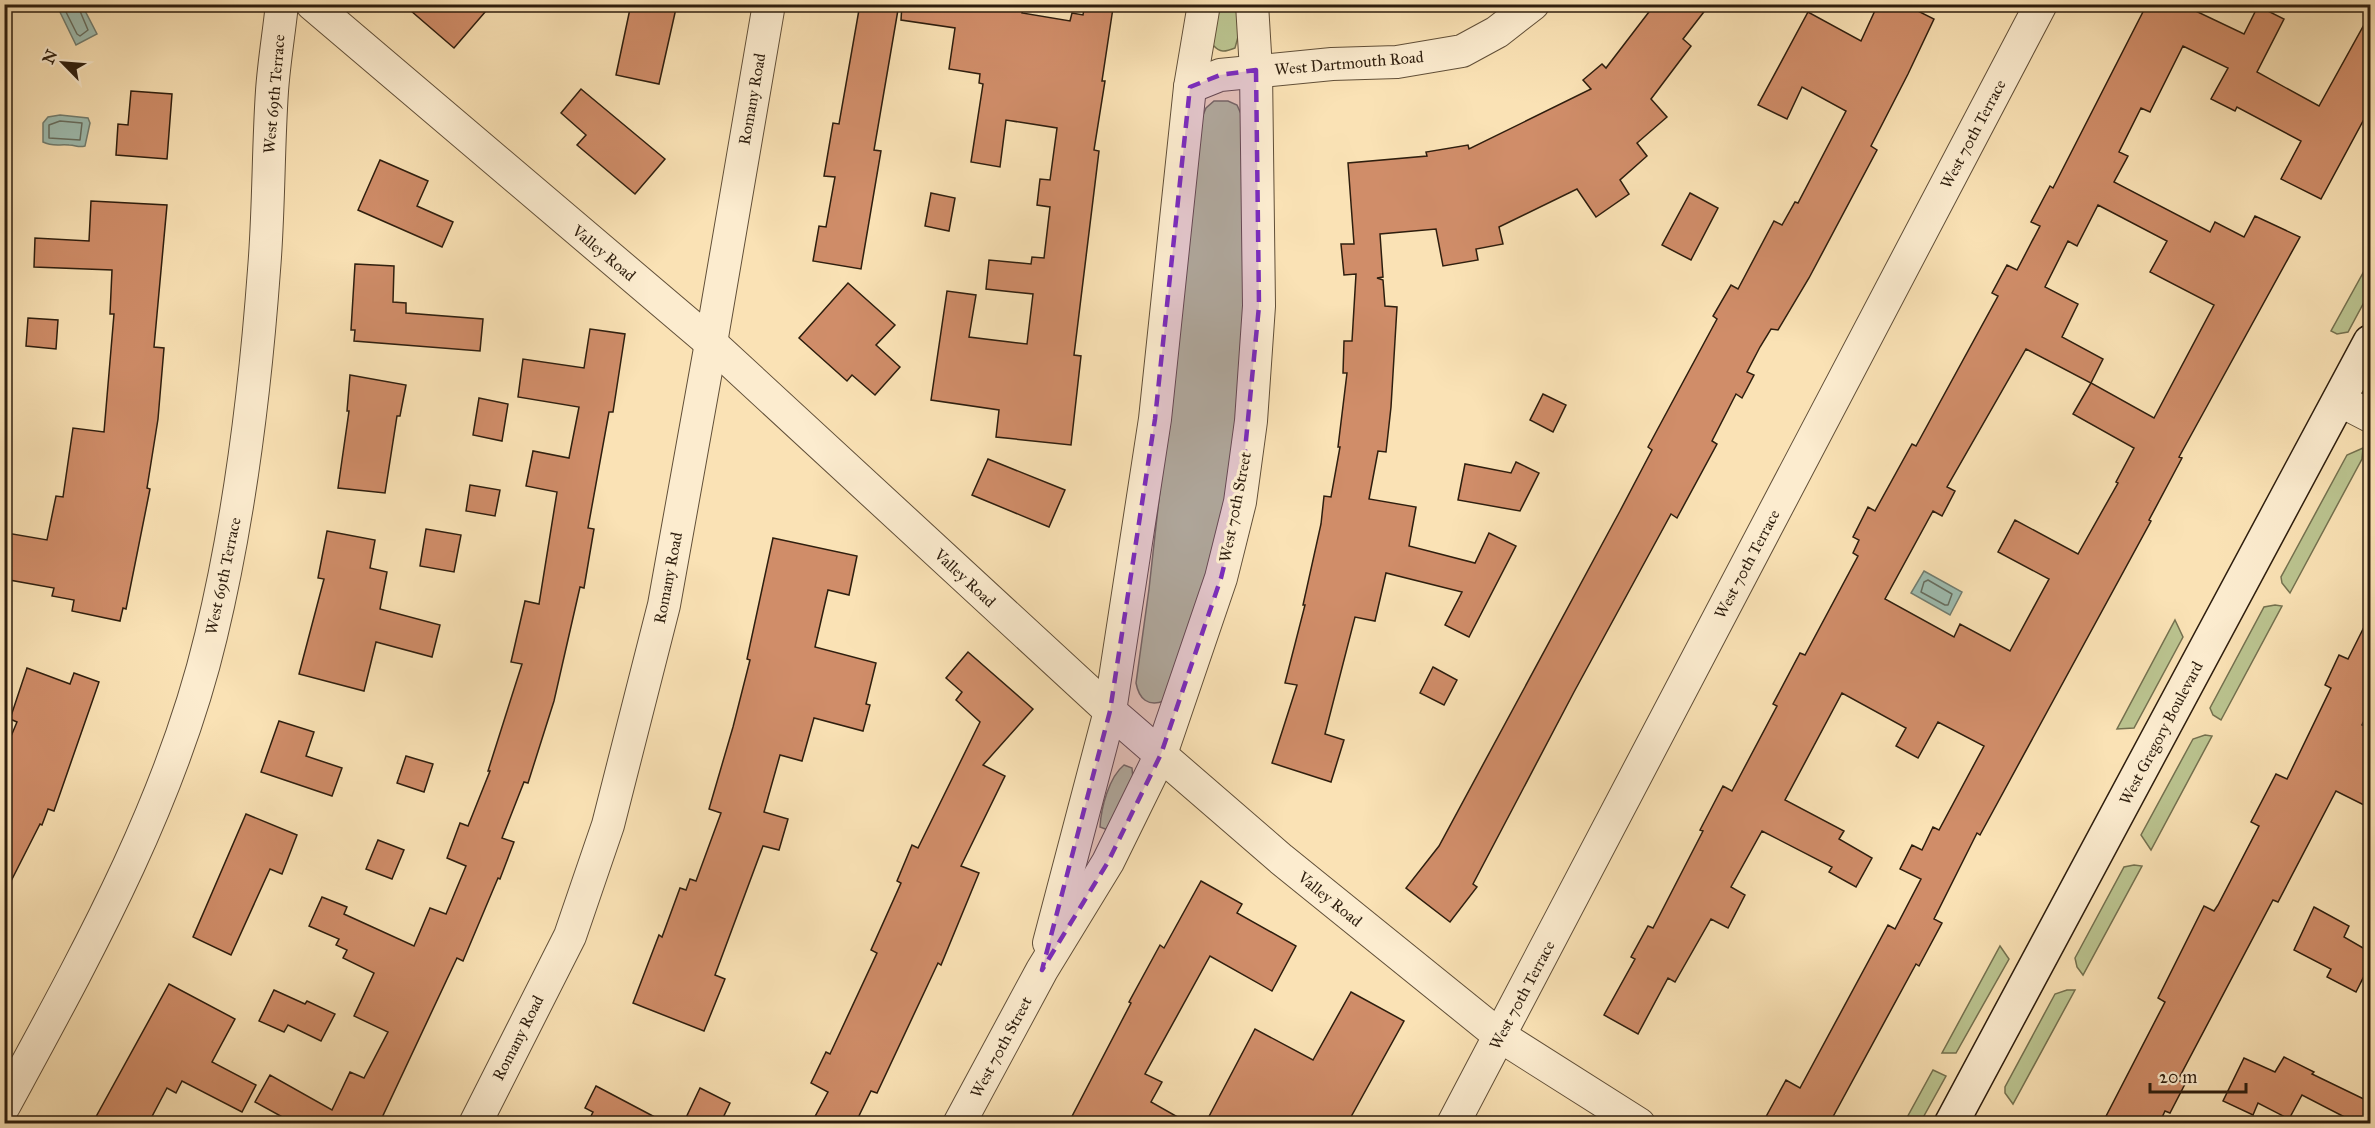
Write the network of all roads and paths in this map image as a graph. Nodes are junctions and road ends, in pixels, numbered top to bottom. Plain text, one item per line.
1 (282, 4) edge
2 (312, 4) edge
3 (769, 4) edge
4 (1204, 4) edge
5 (1252, 4) edge
6 (1533, 4) edge
7 (2041, 4) edge
8 (1256, 70) junction
9 (1190, 87) junction
10 (2370, 342) edge
11 (711, 343) junction
12 (2339, 400) junction
13 (2370, 416) edge
14 (1110, 711) junction
15 (1161, 754) junction
16 (1042, 970) junction
17 (1500, 1036) junction
18 (4, 1106) edge
19 (475, 1124) edge
20 (959, 1124) edge
21 (1453, 1124) edge
22 (1639, 1124) edge
23 (1951, 1124) edge

1 - 18 street, West 69th Terrace
2 - 11 street, Valley Road
3 - 11 street, Romany Road
4 - 9 street, West 70th Street
5 - 8 street, West 70th Street
6 - 8 street, West Dartmouth Road
7 - 17 street, West 70th Terrace
8 - 9 street, West Dartmouth Road
8 - 15 street, West 70th Street
9 - 14 street, West 70th Street
10 - 12 main road, West Gregory Boulevard
11 - 14 street, Valley Road
11 - 19 street, Romany Road
12 - 13 street
12 - 23 main road, West Gregory Boulevard
14 - 15 street, Valley Road
14 - 16 street, West 70th Street
15 - 16 street, West 70th Street
15 - 17 street, Valley Road
16 - 20 street, West 70th Street
17 - 21 street, West 70th Terrace
17 - 22 street, Valley Road

